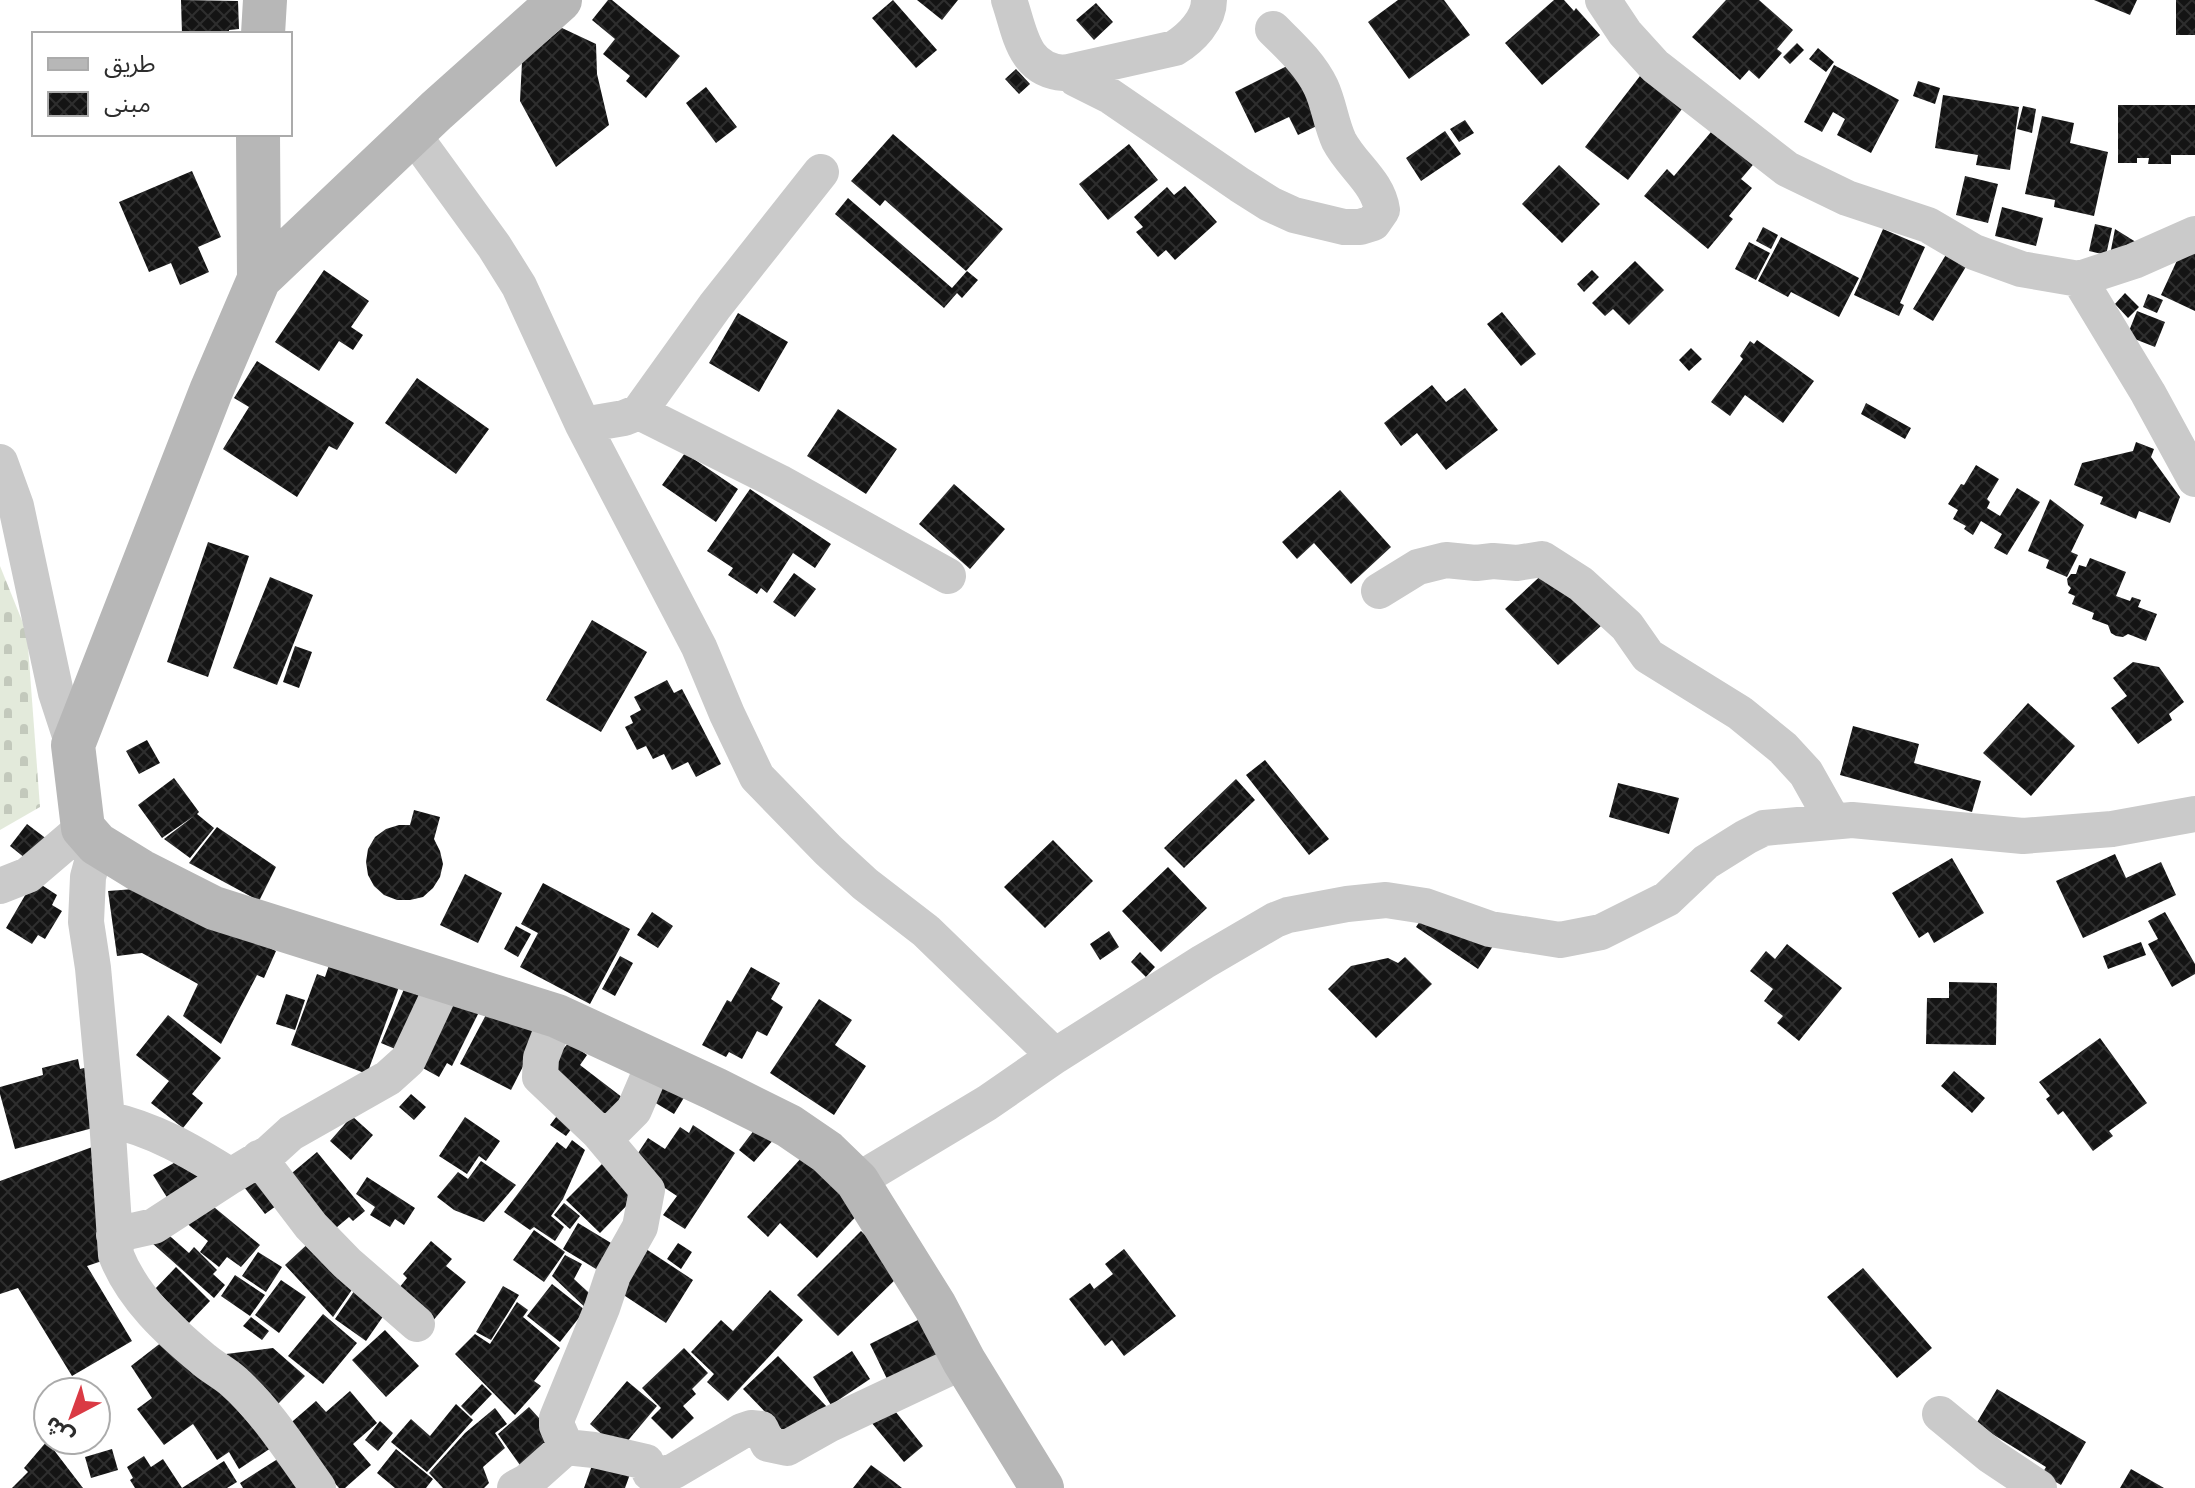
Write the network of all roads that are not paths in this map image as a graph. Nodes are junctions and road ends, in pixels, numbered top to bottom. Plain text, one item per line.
1 (265, 0) edge
2 (560, 0) edge
3 (1009, 0) edge
4 (1209, 0) edge
5 (1603, 0) edge
6 (1273, 29) dead end
7 (263, 32) edge
8 (1072, 73) junction
9 (412, 133) junction
10 (258, 136) edge
11 (821, 172) dead end
12 (2195, 234) edge
13 (259, 279) junction
14 (2079, 279) junction
15 (639, 412) junction
16 (583, 425) junction
17 (0, 462) edge
18 (2195, 479) edge
19 (948, 576) dead end
20 (1379, 591) dead end
21 (73, 745) junction
22 (2195, 814) edge
23 (1833, 821) junction
24 (90, 836) junction
25 (0, 886) edge
26 (445, 981) junction
27 (557, 1016) junction
28 (1055, 1056) junction
29 (655, 1061) junction
30 (107, 1119) junction
31 (598, 1132) junction
32 (245, 1167) junction
33 (857, 1181) junction
34 (114, 1235) junction
35 (417, 1324) dead end
36 (964, 1361) junction
37 (1940, 1414) dead end
38 (566, 1447) junction
39 (318, 1488) edge
40 (515, 1488) edge
41 (1042, 1488) edge
42 (2039, 1488) edge

1 - 7 street
2 - 9 street
3 - 8 street
4 - 8 street
5 - 14 street
6 - 8 street
9 - 13 street
9 - 16 street
10 - 13 street
11 - 15 street
12 - 14 street
13 - 21 street
14 - 18 street
15 - 16 street
15 - 19 street
16 - 28 street
17 - 21 street
20 - 23 street
21 - 24 street
22 - 23 street
23 - 28 street
24 - 25 street
24 - 26 street
24 - 30 street
26 - 27 street
26 - 32 street
27 - 29 street
27 - 31 street
28 - 33 street
29 - 31 street
29 - 33 street
30 - 32 street
30 - 34 street
31 - 38 street
32 - 34 street
32 - 35 street
33 - 36 street
34 - 39 street
36 - 38 street
36 - 41 street
37 - 42 street
38 - 40 street

